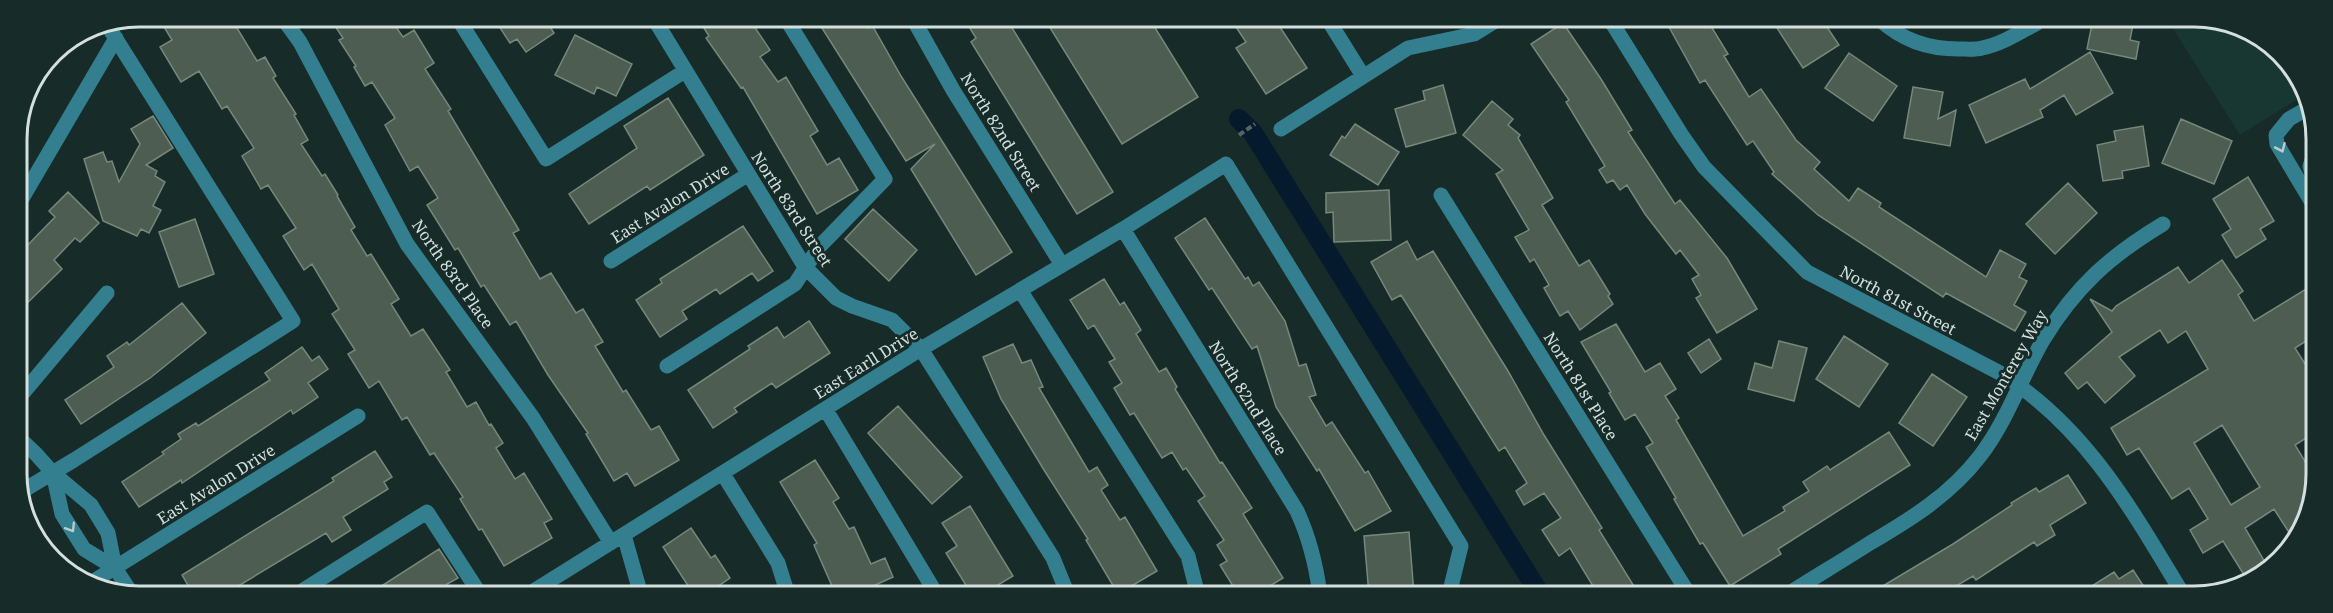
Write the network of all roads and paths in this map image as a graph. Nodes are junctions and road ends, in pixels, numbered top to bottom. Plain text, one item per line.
1 (289, 27) edge
2 (463, 27) edge
3 (659, 27) edge
4 (791, 27) edge
5 (918, 27) edge
6 (1333, 27) edge
7 (1485, 27) edge
8 (1615, 27) edge
9 (1889, 27) edge
10 (2028, 27) edge
11 (111, 31) edge
12 (116, 38) junction
13 (685, 71) junction
14 (1363, 76) junction
15 (2302, 111) edge
16 (1255, 124) dead end
17 (1281, 129) dead end
18 (1239, 135) dead end
19 (747, 175) junction
20 (27, 190) edge
21 (2306, 193) edge
22 (1441, 195) dead end
23 (2163, 224) dead end
24 (1123, 229) junction
25 (611, 261) dead end
26 (1062, 265) junction
27 (805, 267) junction
28 (1020, 291) junction
29 (107, 293) dead end
30 (921, 350) junction
31 (667, 366) dead end
32 (2021, 386) junction
33 (27, 388) edge
34 (826, 410) junction
35 (358, 416) dead end
36 (27, 446) edge
37 (53, 474) junction
38 (723, 474) junction
39 (28, 488) edge
40 (618, 539) junction
41 (115, 568) junction
42 (98, 578) edge
43 (126, 585) edge
44 (310, 586) edge
45 (475, 586) edge
46 (540, 586) edge
47 (637, 586) edge
48 (785, 586) edge
49 (932, 586) edge
50 (1064, 586) edge
51 (1196, 586) edge
52 (1319, 586) edge
53 (1451, 586) edge
54 (1684, 586) edge
55 (1801, 586) edge
56 (2178, 586) edge

1 - 40 street, North 83rd Place
2 - 13 street
3 - 13 street, North 83rd Street
4 - 27 street
5 - 26 street, North 82nd Street
6 - 14 street
7 - 14 street
8 - 32 street, North 81st Street
9 - 10 street
11 - 12 street
12 - 20 street
12 - 37 street
13 - 19 street, North 83rd Street
14 - 17 street
15 -> 21 street
16 - 18 path
19 - 25 street, East Avalon Drive
19 - 27 street, North 83rd Street
22 - 54 street, North 81st Place
23 - 32 street, East Monterey Way
24 - 26 street, East Earll Drive
24 - 52 street, North 82nd Place
24 - 53 street, East Earll Drive
26 - 28 street, East Earll Drive
27 - 30 street, North 83rd Street
27 - 31 street
28 - 30 street, East Earll Drive
28 - 51 street
29 - 33 street
30 - 34 street, East Earll Drive
30 - 50 street, North 83rd Street
32 - 55 street, East Monterey Way
32 - 56 street, North 81st Street
34 - 38 street, East Earll Drive
34 - 49 street
35 - 41 street, East Avalon Drive
36 - 37 street
37 - 39 street
37 - 41 street
37 -> 41 street
38 - 40 street, East Earll Drive
38 - 48 street
40 - 46 street, East Earll Drive
40 - 47 street, North 83rd Place
41 - 42 street, East Avalon Drive
41 - 43 street
44 - 45 street

